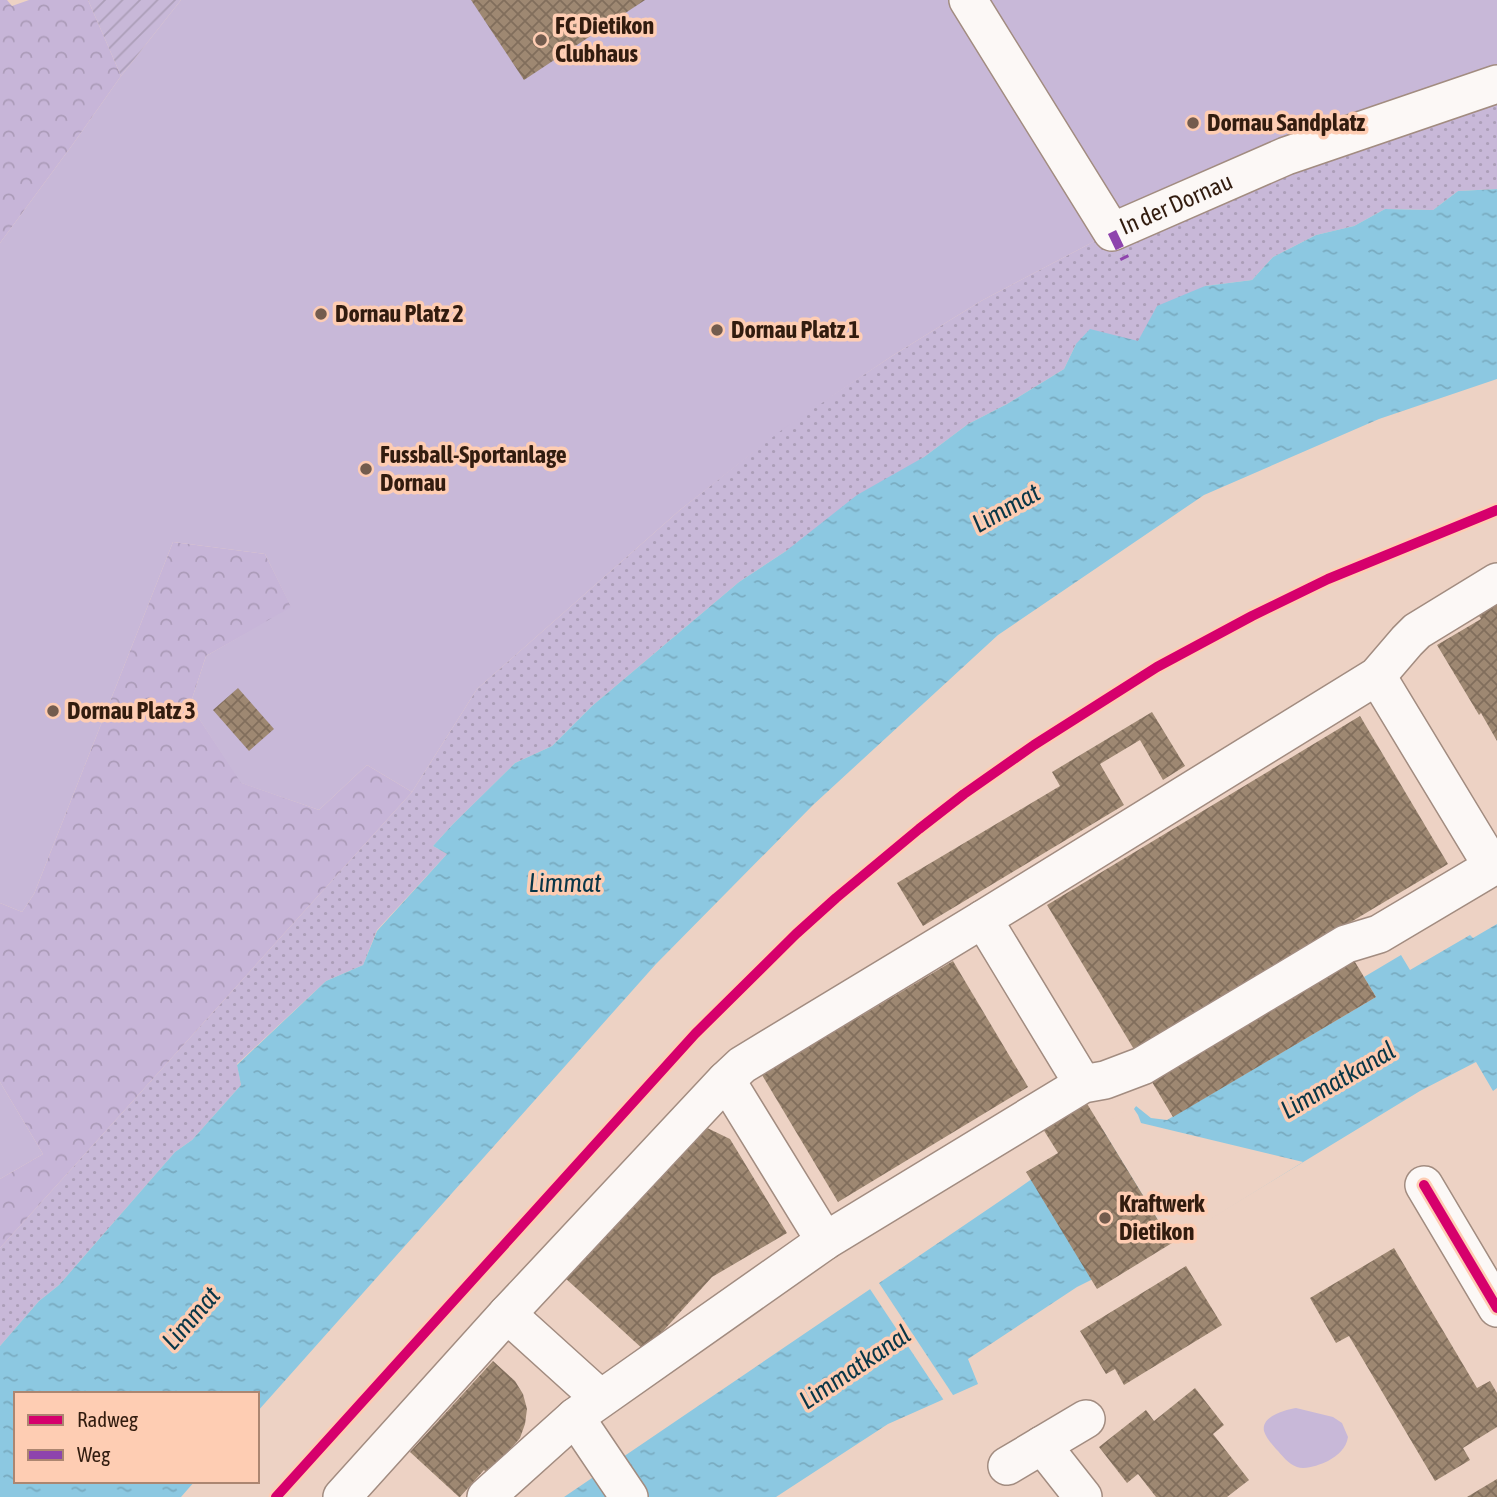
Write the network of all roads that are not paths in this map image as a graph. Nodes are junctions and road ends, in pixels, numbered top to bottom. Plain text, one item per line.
1 (968, 0) edge
2 (1497, 84) edge
3 (1497, 582) edge
4 (1377, 676) junction
5 (1494, 865) edge
6 (983, 919) junction
7 (726, 1080) junction
8 (1083, 1084) junction
9 (1424, 1185) dead end
10 (825, 1241) junction
11 (1497, 1308) edge
12 (507, 1314) junction
13 (587, 1407) junction
14 (1086, 1419) dead end
15 (1042, 1445) junction
16 (1007, 1466) dead end
17 (342, 1497) edge
18 (486, 1497) edge
19 (629, 1497) edge
20 (1083, 1497) edge

1 - 2 street, In der Dornau
3 - 4 street
4 - 5 street
4 - 6 street
5 - 8 street
6 - 7 street
6 - 8 street
7 - 10 street
7 - 12 street
8 - 10 street
9 - 11 street
10 - 13 street
12 - 13 street
12 - 17 street
13 - 18 street
13 - 19 street
14 - 15 street
15 - 16 street
15 - 20 street

